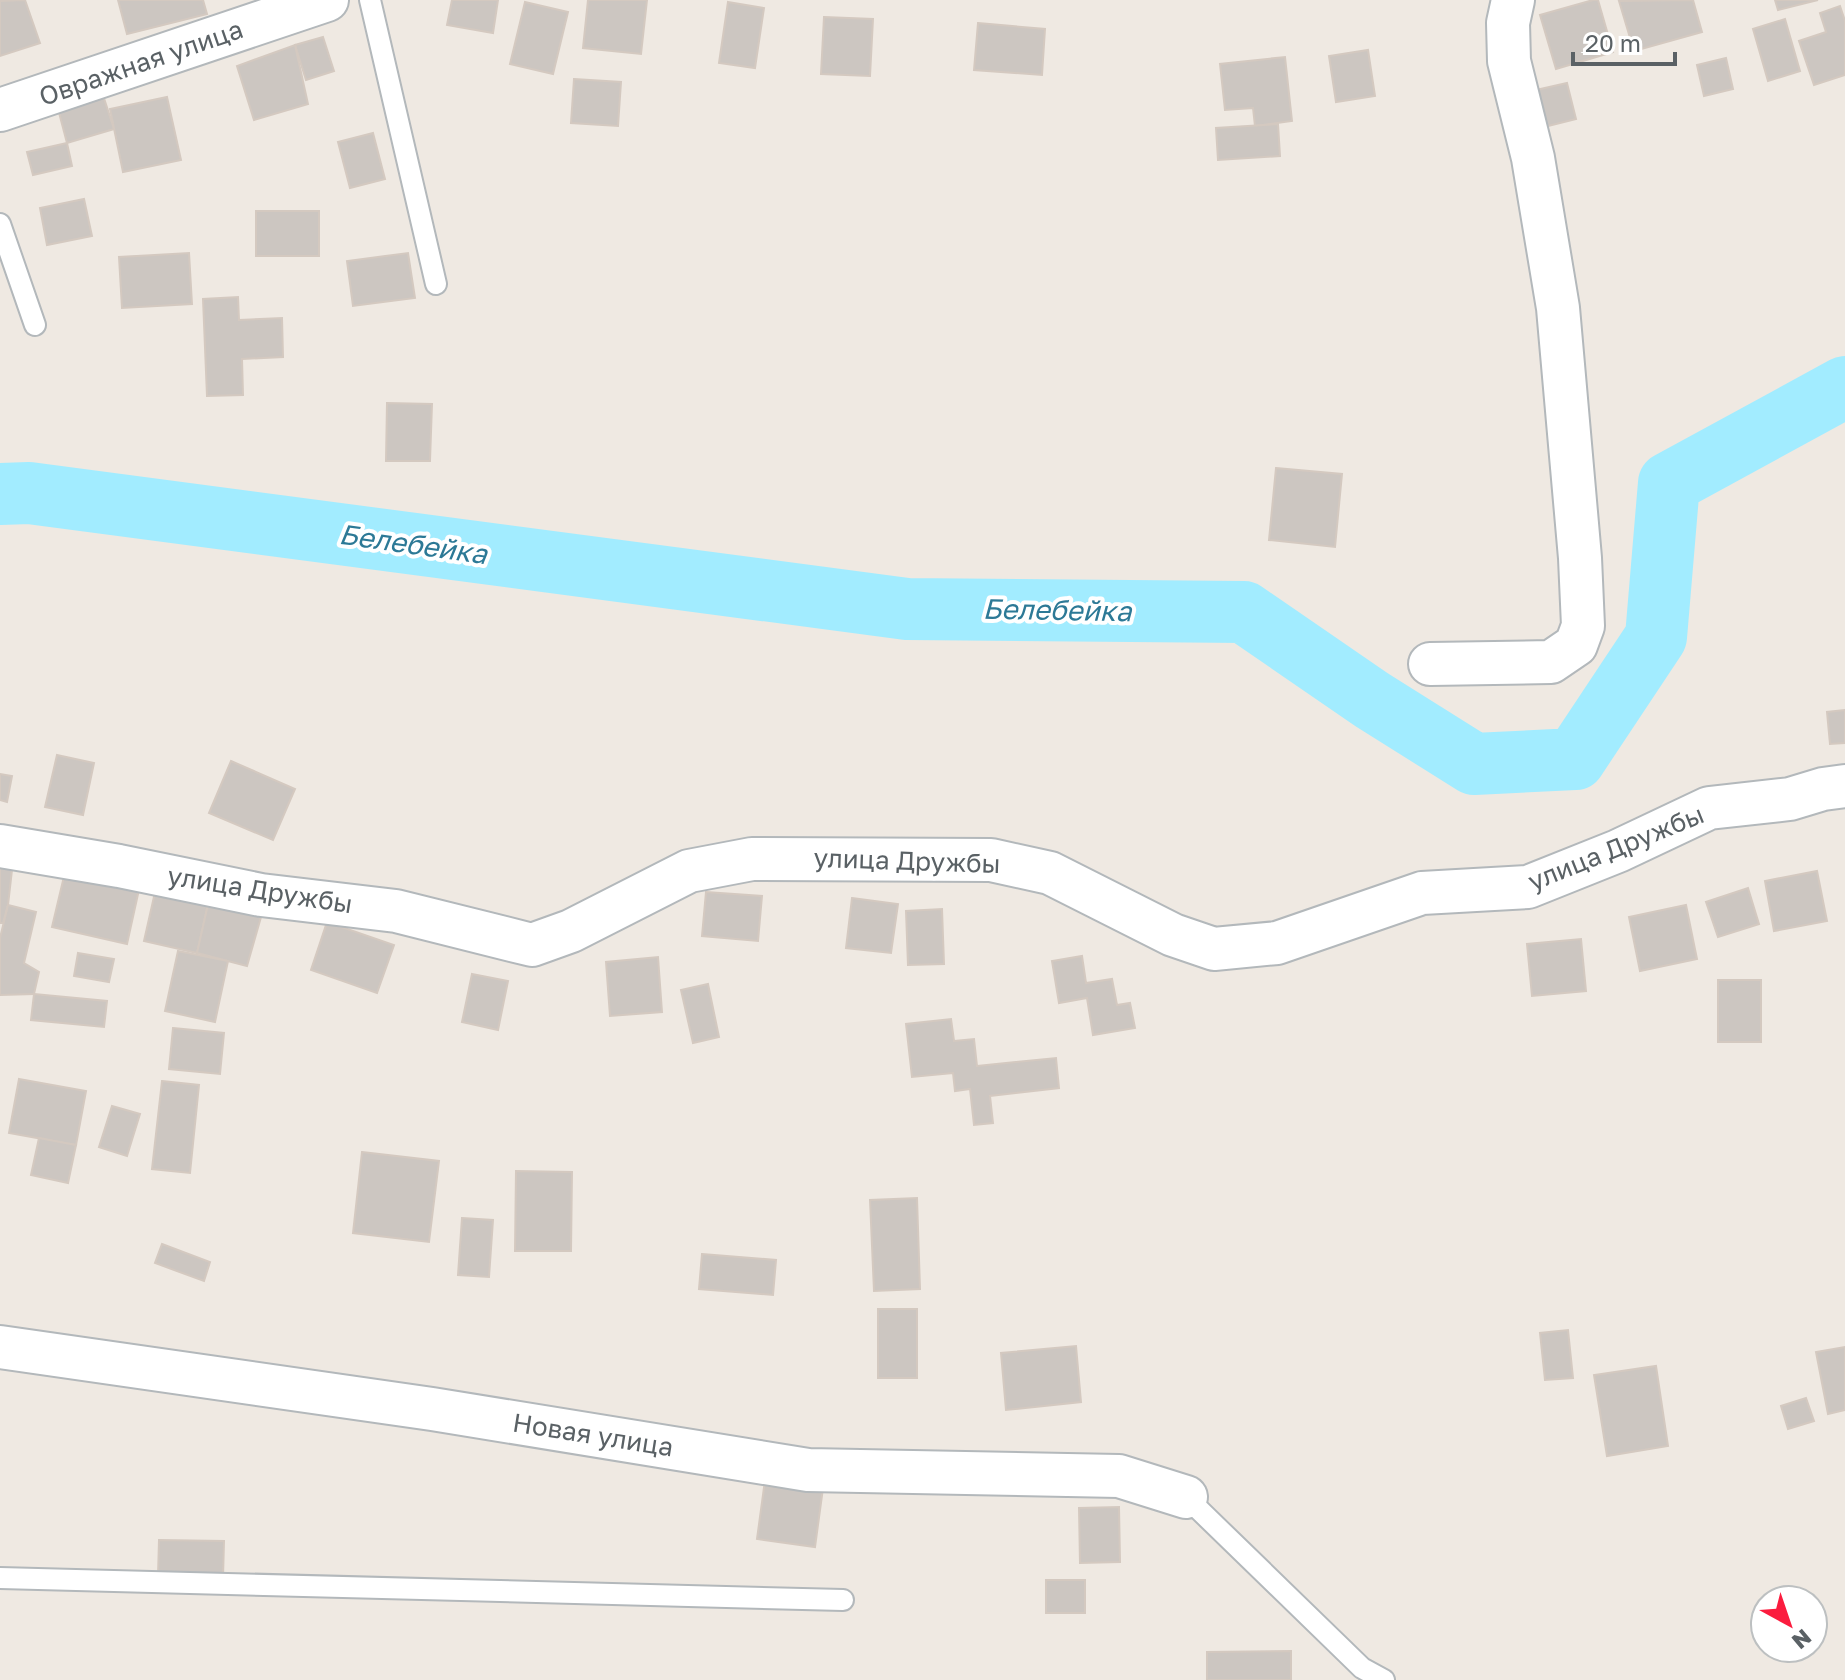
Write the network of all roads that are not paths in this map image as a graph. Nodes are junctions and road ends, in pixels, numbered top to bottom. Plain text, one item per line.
1 (327, 0) edge
2 (370, 0) edge
3 (1513, 0) edge
4 (0, 110) edge
5 (0, 224) edge
6 (436, 284) dead end
7 (35, 325) dead end
8 (1430, 664) dead end
9 (1845, 786) edge
10 (0, 846) edge
11 (0, 1347) edge
12 (1186, 1497) joint
13 (0, 1578) edge
14 (843, 1600) dead end
15 (1384, 1680) edge

1 - 4 street, Овражная улица
2 - 6 lane
3 - 8 street
5 - 7 lane
9 - 10 street, улица Дружбы
11 - 12 street, Новая улица
12 - 15 lane
13 - 14 lane

